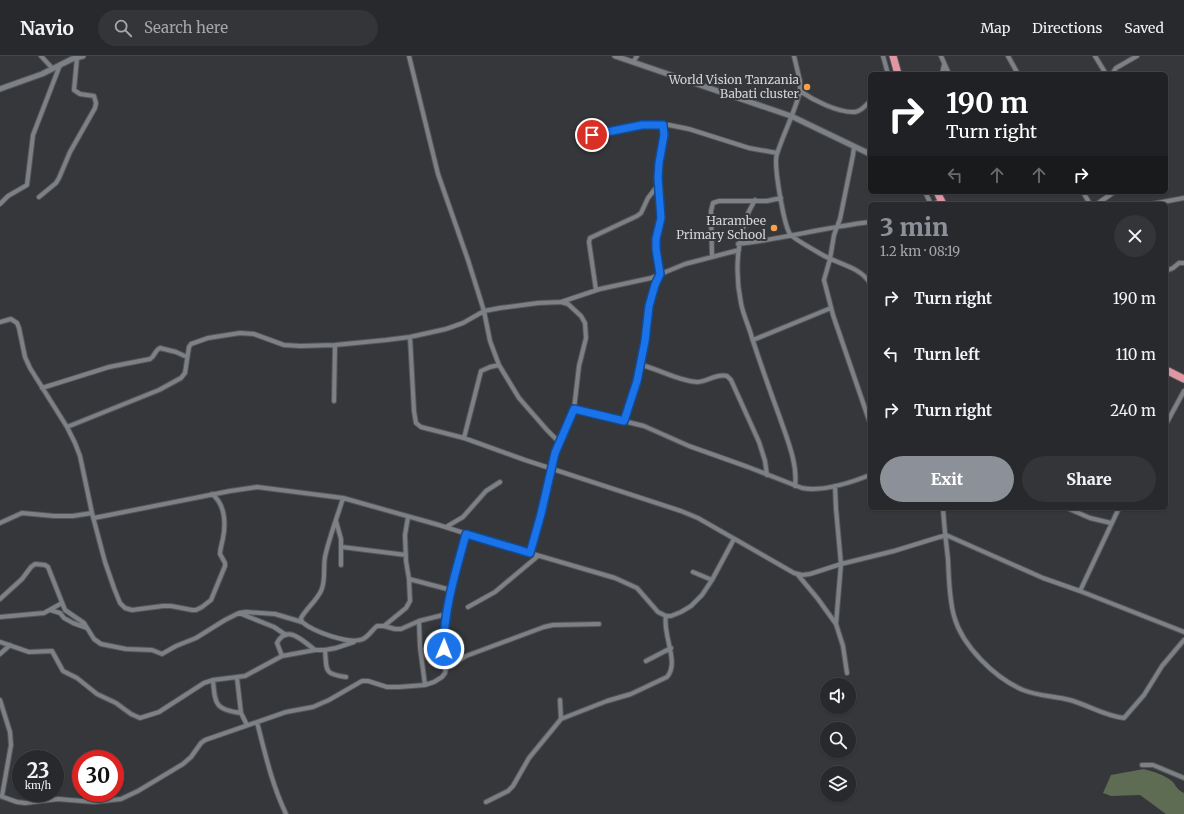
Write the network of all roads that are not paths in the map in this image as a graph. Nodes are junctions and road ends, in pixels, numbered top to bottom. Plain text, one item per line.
1 (41, 56) edge
2 (82, 56) edge
3 (409, 56) edge
4 (615, 56) edge
5 (637, 56) edge
6 (794, 56) edge
7 (883, 56) edge
8 (893, 56) edge
9 (941, 56) edge
10 (1008, 56) edge
11 (1095, 56) edge
12 (1137, 56) edge
13 (77, 58) junction
14 (633, 62) junction
15 (944, 64) junction
16 (60, 65) junction
17 (53, 69) junction
18 (887, 72) edge
19 (897, 72) edge
20 (942, 72) edge
21 (948, 72) edge
22 (1017, 72) edge
23 (1105, 72) edge
24 (1113, 72) edge
25 (0, 89) edge
26 (800, 91) junction
27 (868, 103) edge
28 (791, 116) junction
29 (663, 125) junction
30 (581, 144) dead end
31 (854, 146) junction
32 (777, 153) junction
33 (868, 153) edge
34 (658, 185) junction
35 (1111, 194) edge
36 (39, 197) dead end
37 (781, 198) junction
38 (1184, 198) edge
39 (755, 200) junction
40 (1100, 202) edge
41 (1163, 202) edge
42 (0, 204) edge
43 (868, 222) edge
44 (837, 227) junction
45 (793, 236) junction
46 (738, 244) junction
47 (738, 250) junction
48 (712, 256) junction
49 (830, 259) junction
50 (1184, 263) edge
51 (1168, 270) edge
52 (660, 274) junction
53 (868, 280) edge
54 (596, 290) junction
55 (561, 302) junction
56 (831, 308) junction
57 (484, 311) junction
58 (0, 322) edge
59 (410, 337) junction
60 (753, 340) junction
61 (335, 345) junction
62 (187, 357) junction
63 (641, 365) junction
64 (499, 366) junction
65 (1168, 370) edge
66 (1184, 379) edge
67 (42, 388) junction
68 (1184, 391) edge
69 (334, 401) dead end
70 (574, 409) junction
71 (868, 417) edge
72 (1168, 420) edge
73 (624, 421) junction
74 (67, 427) junction
75 (464, 438) junction
76 (559, 442) junction
77 (552, 468) junction
78 (767, 475) junction
79 (868, 476) edge
80 (500, 482) dead end
81 (795, 486) junction
82 (835, 486) junction
83 (212, 494) junction
84 (343, 498) junction
85 (943, 510) edge
86 (1072, 510) edge
87 (1118, 510) edge
88 (92, 513) junction
89 (408, 517) junction
90 (94, 518) junction
91 (336, 521) junction
92 (0, 523) edge
93 (1111, 523) junction
94 (446, 527) junction
95 (466, 534) junction
96 (946, 535) junction
97 (734, 539) junction
98 (342, 548) junction
99 (530, 553) junction
100 (406, 555) junction
101 (538, 556) junction
102 (841, 564) junction
103 (341, 565) dead end
104 (693, 572) dead end
105 (798, 575) junction
106 (409, 579) junction
107 (712, 580) junction
108 (451, 590) junction
109 (1080, 591) junction
110 (0, 599) edge
111 (62, 603) junction
112 (468, 607) dead end
113 (50, 610) junction
114 (239, 613) junction
115 (447, 614) junction
116 (666, 616) junction
117 (0, 617) edge
118 (419, 621) junction
119 (302, 622) junction
120 (599, 624) dead end
121 (836, 624) junction
122 (384, 626) junction
123 (87, 628) junction
124 (1184, 632) edge
125 (286, 635) junction
126 (1184, 640) edge
127 (0, 642) edge
128 (354, 642) junction
129 (10, 645) junction
130 (671, 648) junction
131 (315, 650) junction
132 (325, 650) junction
133 (0, 654) edge
134 (282, 656) junction
135 (646, 661) dead end
136 (446, 668) junction
137 (847, 673) dead end
138 (346, 677) dead end
139 (237, 678) junction
140 (212, 680) junction
141 (425, 685) junction
142 (0, 700) edge
143 (560, 700) dead end
144 (241, 713) junction
145 (561, 719) junction
146 (257, 722) junction
147 (248, 725) junction
148 (1142, 765) dead end
149 (1184, 778) edge
150 (1, 796) edge
151 (486, 802) dead end
152 (286, 814) edge

1 - 17 street
2 - 13 street
3 - 57 street
4 - 14 street
5 - 14 street
6 - 26 street
7 - 18 street
8 - 19 highway
9 - 15 street
10 - 22 street
11 - 23 street
12 - 24 street
13 - 16 street
13 - 36 street
14 - 28 street
15 - 20 street
15 - 21 street
16 - 17 street
16 - 42 street
17 - 25 street
26 - 27 street
26 - 28 street
28 - 31 street
28 - 32 street
29 - 30 street
29 - 32 street
29 - 34 street
31 - 33 street
31 - 44 street
32 - 37 street
34 - 52 street
34 - 54 street
35 - 40 street
37 - 39 street
37 - 45 street
38 - 41 street
39 - 46 street
39 - 48 street
43 - 44 street
44 - 45 street
44 - 49 street
45 - 46 street
45 - 49 street
46 - 47 street
47 - 48 street
47 - 60 street
48 - 52 street
49 - 53 street
49 - 56 street
50 - 51 street
52 - 54 street
52 - 63 street
54 - 55 street
55 - 57 street
55 - 70 street
56 - 60 street
56 - 71 street
57 - 59 street
57 - 64 street
58 - 67 street
59 - 61 street
59 - 75 street
60 - 81 street
61 - 62 street
61 - 69 street
62 - 67 street
62 - 74 street
63 - 73 street
63 - 78 street
64 - 75 street
64 - 76 street
65 - 66 highway
67 - 74 street
68 - 72 street
70 - 73 street
70 - 76 street
73 - 78 street
74 - 88 street
75 - 77 street
76 - 77 street
77 - 97 street
77 - 99 street
78 - 81 street
79 - 82 street
80 - 94 street
81 - 82 street
82 - 102 street
83 - 84 street
83 - 90 street
83 - 90 street
84 - 89 street
84 - 91 street
85 - 96 street
86 - 93 street
87 - 93 street
88 - 90 street
88 - 92 street
89 - 94 street
89 - 100 street
91 - 98 street
91 - 119 street
93 - 109 street
94 - 95 street
95 - 99 street
95 - 108 street
96 - 102 street
96 - 109 street
96 - 126 street
97 - 105 street
97 - 107 street
98 - 100 street
98 - 103 street
99 - 101 street
100 - 106 street
101 - 112 street
101 - 116 street
102 - 105 street
102 - 121 street
104 - 107 street
105 - 121 street
106 - 108 street
106 - 122 street
107 - 116 street
108 - 115 street
109 - 124 street
110 - 111 street
111 - 113 street
111 - 123 street
113 - 117 street
113 - 123 street
114 - 119 street
114 - 123 street
114 - 125 street
115 - 118 street
115 - 136 street
116 - 130 street
118 - 122 street
118 - 141 street
119 - 128 street
120 - 136 street
121 - 137 street
122 - 128 street
125 - 131 street
125 - 134 street
127 - 129 street
128 - 132 street
129 - 133 street
129 - 140 street
130 - 135 street
130 - 145 street
131 - 132 street
131 - 134 street
132 - 138 street
134 - 139 street
136 - 141 street
139 - 140 street
139 - 144 street
140 - 144 street
141 - 146 street
142 - 150 street
143 - 145 street
144 - 147 street
145 - 151 street
146 - 147 street
146 - 152 street
147 - 150 street
148 - 149 street

